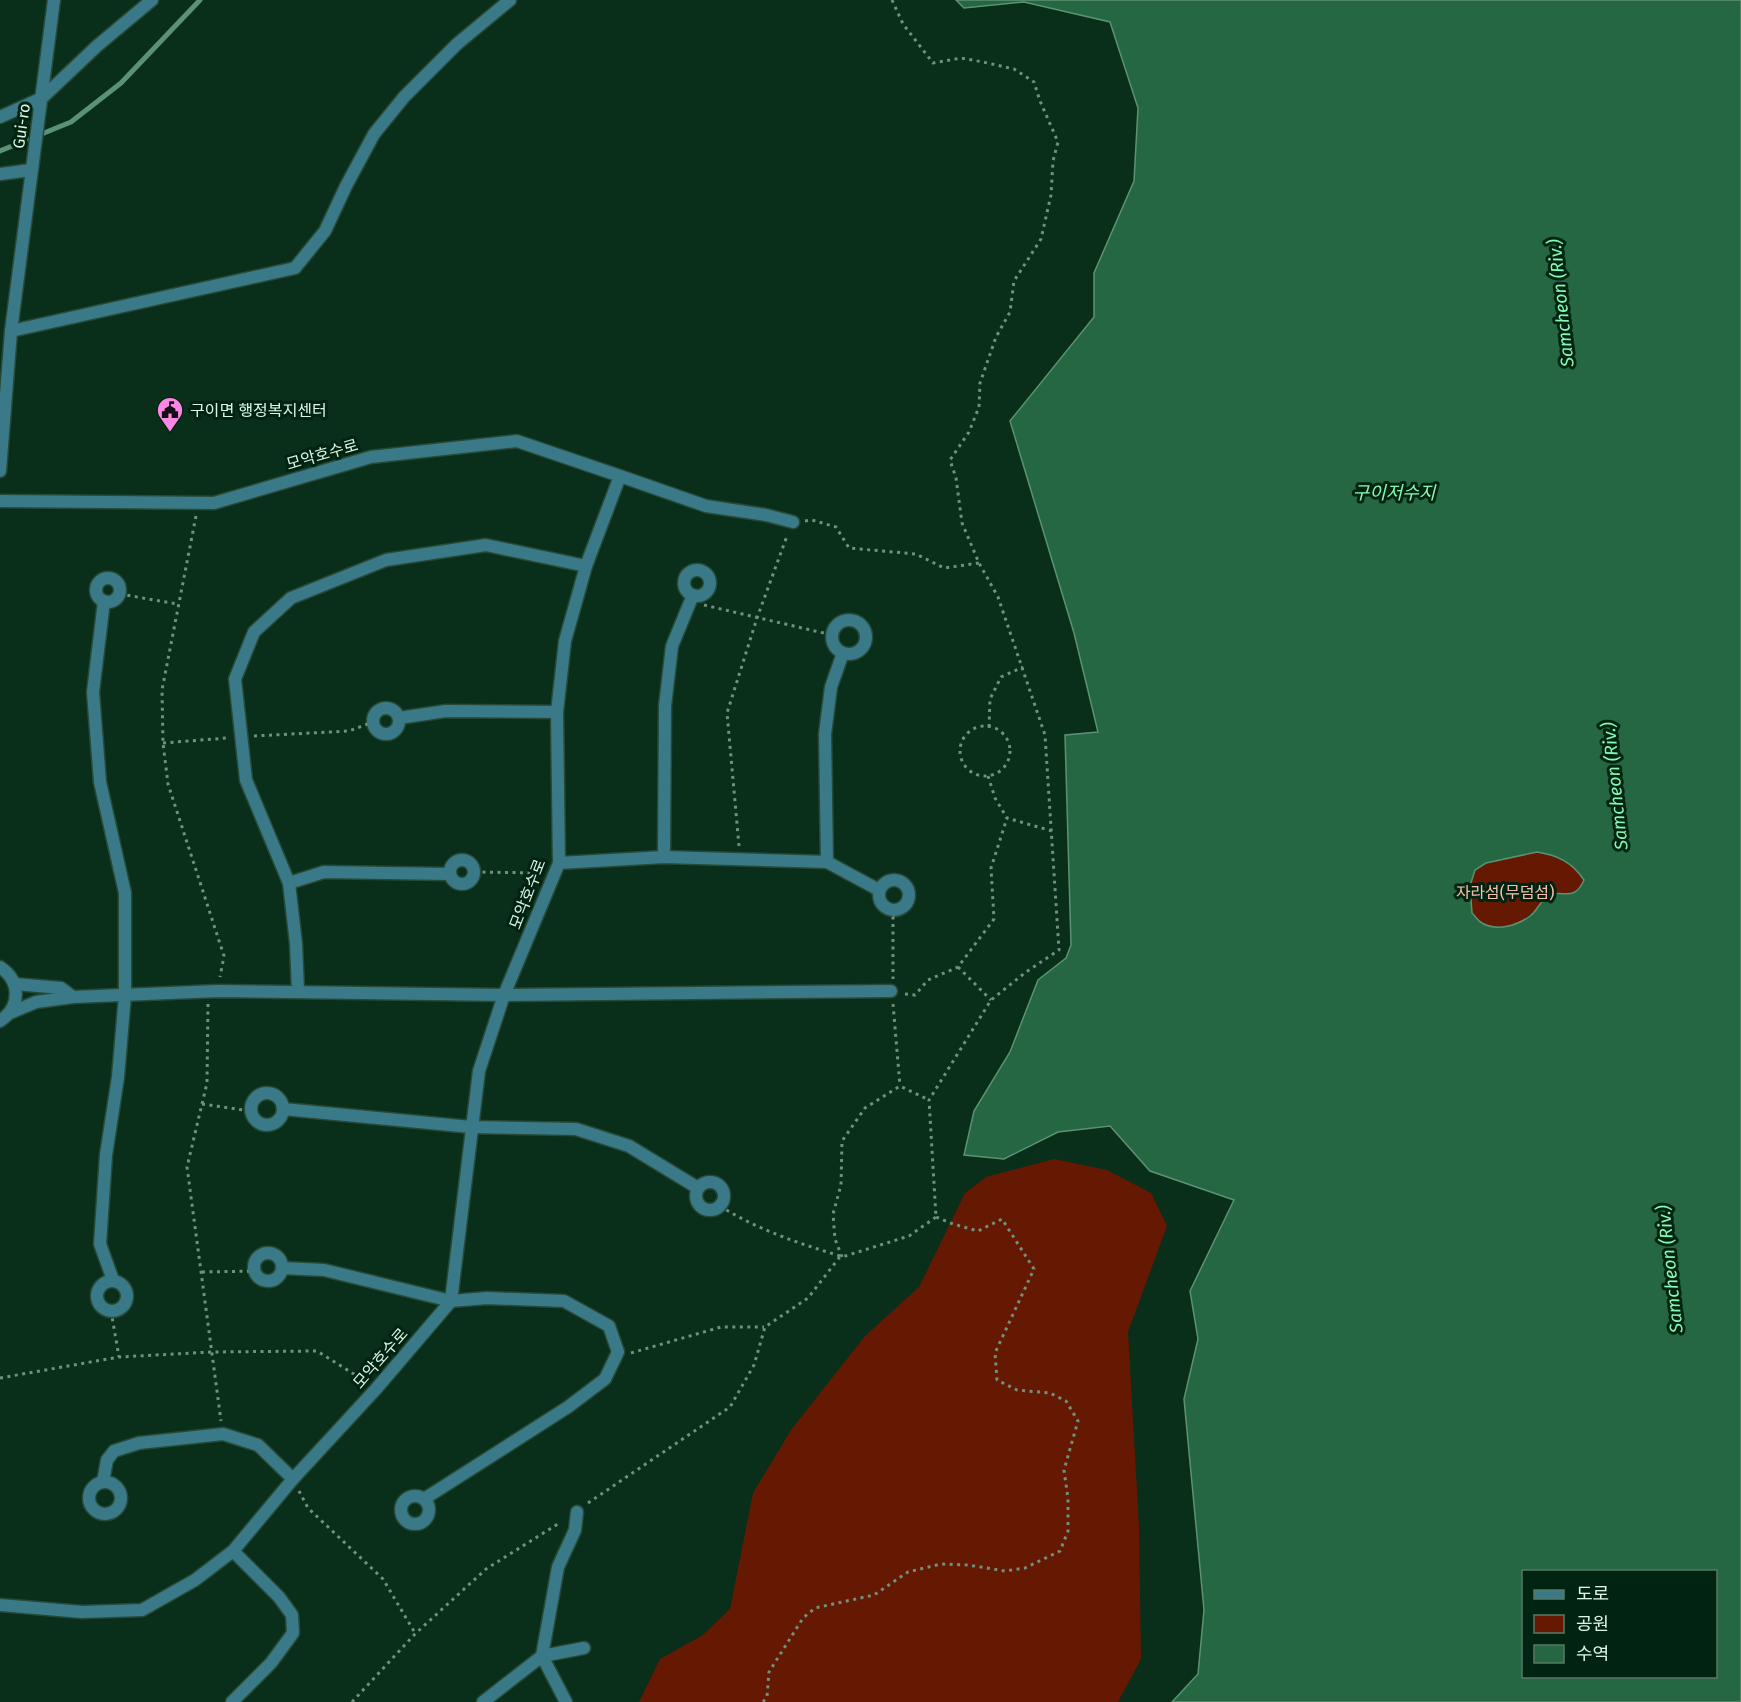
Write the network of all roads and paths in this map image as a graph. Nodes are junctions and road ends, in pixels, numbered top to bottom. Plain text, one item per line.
1 (54, 0) edge
2 (153, 0) edge
3 (510, 0) edge
4 (892, 0) edge
5 (42, 98) junction
6 (0, 117) edge
7 (32, 165) junction
8 (0, 174) edge
9 (11, 331) junction
10 (0, 471) edge
11 (620, 476) junction
12 (0, 501) edge
13 (199, 503) junction
14 (793, 522) junction
15 (979, 563) junction
16 (586, 566) junction
17 (120, 594) junction
18 (692, 598) joint
19 (104, 601) junction
20 (178, 604) junction
21 (757, 618) junction
22 (832, 635) junction
23 (843, 653) junction
24 (1023, 667) junction
25 (557, 712) junction
26 (399, 718) junction
27 (373, 722) junction
28 (989, 727) junction
29 (241, 736) junction
30 (163, 743) junction
31 (988, 776) junction
32 (1007, 818) junction
33 (1052, 831) junction
34 (664, 857) junction
35 (740, 859) junction
36 (826, 862) junction
37 (559, 863) junction
38 (475, 872) junction
39 (450, 874) junction
40 (553, 878) junction
41 (289, 883) junction
42 (879, 890) junction
43 (889, 910) junction
44 (1, 966) edge
45 (958, 967) junction
46 (15, 984) junction
47 (218, 991) junction
48 (298, 991) junction
49 (891, 992) junction
50 (125, 995) junction
51 (504, 995) junction
52 (73, 997) junction
53 (991, 1000) junction
54 (3, 1021) edge
55 (900, 1086) junction
56 (929, 1100) junction
57 (202, 1104) junction
58 (283, 1110) junction
59 (250, 1111) junction
60 (471, 1127) junction
61 (698, 1188) junction
62 (720, 1206) junction
63 (936, 1217) junction
64 (842, 1257) junction
65 (282, 1268) junction
66 (255, 1271) junction
67 (202, 1272) junction
68 (114, 1281) junction
69 (451, 1301) junction
70 (111, 1311) junction
71 (765, 1327) junction
72 (212, 1352) junction
73 (119, 1357) junction
74 (613, 1362) junction
75 (0, 1378) edge
76 (376, 1389) junction
77 (223, 1434) junction
78 (293, 1479) junction
79 (103, 1482) dead end
80 (424, 1499) dead end
81 (577, 1512) junction
82 (233, 1551) junction
83 (0, 1605) edge
84 (415, 1634) junction
85 (584, 1648) dead end
86 (542, 1656) junction
87 (232, 1702) edge
88 (352, 1702) edge
89 (483, 1702) edge
90 (566, 1702) edge
91 (763, 1702) edge

1 - 5 street, Gui-ro
2 - 5 street
3 - 9 street
4 - 15 path
5 - 6 street
5 - 7 street, Gui-ro
7 - 8 street
7 - 9 street, Gui-ro
9 - 10 street, Gui-ro
11 - 13 street, 모악호수로
11 - 14 street
11 - 16 street, 모악호수로
12 - 13 street, 모악호수로
13 - 20 path
14 - 15 path
14 - 21 path
15 - 24 path
16 - 25 street, 모악호수로
16 - 29 street
17 - 19 street
17 - 19 street
17 - 20 path
18 - 21 path
18 - 34 street
19 - 50 street
20 - 30 path
21 - 22 path
21 - 35 path
22 - 23 street
22 - 23 street
23 - 36 street
24 - 28 path
24 - 33 path
25 - 26 street
25 - 37 street, 모악호수로
26 - 27 street
26 - 27 street
27 - 29 path
28 - 31 path
28 - 31 path
29 - 30 path
29 - 41 street
30 - 47 path
31 - 32 path
32 - 33 path
32 - 45 path
33 - 53 path
34 - 35 street
34 - 37 street
35 - 36 street
36 - 42 street
37 - 40 street, 모악호수로
38 - 39 street
38 - 39 street
38 - 40 path
39 - 41 street
40 - 51 street, 모악호수로
41 - 48 street
42 - 43 street
42 - 43 street
43 - 49 path
44 - 46 street
45 - 49 path
45 - 53 path
46 - 52 street
46 - 54 street
47 - 48 street
47 - 50 street
47 - 57 path
48 - 51 street
49 - 51 street
49 - 55 path
50 - 52 street
50 - 68 street
51 - 60 street, 모악호수로
52 - 54 street
53 - 56 path
55 - 56 path
55 - 64 path
56 - 63 path
57 - 59 path
57 - 67 path
58 - 59 street
58 - 59 street
58 - 60 street
60 - 61 street
60 - 69 street, 모악호수로
61 - 62 street
61 - 62 street
62 - 64 path
63 - 64 path
63 - 91 path
64 - 71 path
65 - 66 street
65 - 66 street
65 - 69 street
66 - 67 path
67 - 72 path
68 - 70 street
68 - 70 street
69 - 74 street
69 - 76 street, 모악호수로
70 - 73 path
71 - 74 path
71 - 81 path
72 - 73 path
72 - 76 path
72 - 77 path
73 - 75 path
74 - 80 street
76 - 78 street, 모악호수로
77 - 78 street
77 - 79 street
78 - 82 street, 모악호수로
78 - 84 path
81 - 84 path
81 - 86 street
82 - 83 street, 모악호수로
82 - 87 street
84 - 88 path
85 - 86 street
86 - 89 street
86 - 90 street

